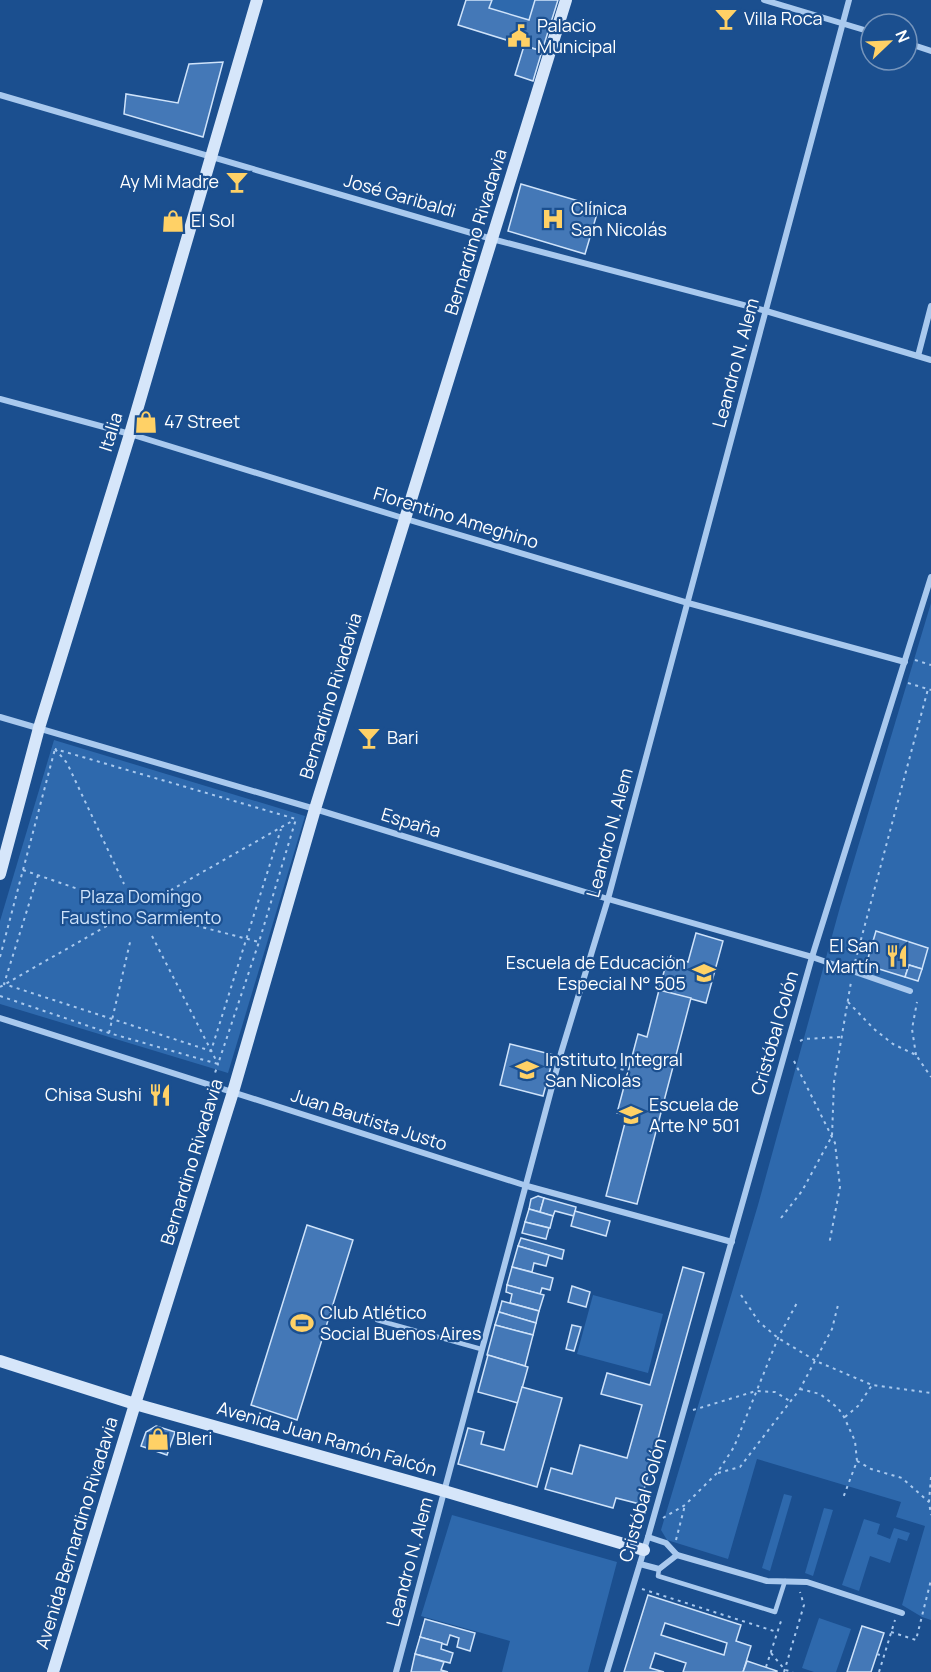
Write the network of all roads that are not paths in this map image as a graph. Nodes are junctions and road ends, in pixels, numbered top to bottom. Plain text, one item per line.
1 (257, 0) edge
2 (566, 0) edge
3 (764, 0) edge
4 (849, 0) edge
5 (843, 23) junction
6 (859, 28) edge
7 (0, 95) edge
8 (210, 156) junction
9 (492, 239) junction
10 (931, 306) edge
11 (766, 311) junction
12 (918, 356) junction
13 (931, 360) edge
14 (0, 399) edge
15 (130, 434) junction
16 (405, 519) junction
17 (931, 577) edge
18 (688, 603) junction
19 (906, 660) junction
20 (0, 717) edge
21 (39, 728) junction
22 (315, 809) junction
23 (0, 874) edge
24 (608, 899) junction
25 (812, 957) junction
26 (910, 991) dead end
27 (0, 1018) edge
28 (233, 1092) junction
29 (527, 1186) junction
30 (732, 1242) junction
31 (378, 1320) dead end
32 (482, 1349) junction
33 (0, 1361) edge
34 (135, 1404) junction
35 (444, 1491) junction
36 (646, 1544) junction
37 (675, 1553) junction
38 (640, 1564) junction
39 (659, 1569) junction
40 (785, 1581) junction
41 (900, 1612) road end
42 (53, 1672) edge
43 (396, 1672) edge
44 (608, 1672) edge

1 - 8 street, Italia
2 - 9 street, Bernardino Rivadavia
3 - 5 street
4 - 5 street, Leandro N. Alem
5 - 6 street
5 - 11 street, Leandro N. Alem
7 - 8 street, José Garibaldi
8 - 9 street, José Garibaldi
8 - 15 street, Italia
9 - 11 street, José Garibaldi
9 - 16 street, Bernardino Rivadavia
10 - 12 street
11 - 12 street, José Garibaldi
11 - 18 street, Leandro N. Alem
12 - 13 street, José Garibaldi
14 - 15 street, Florentino Ameghino
15 - 16 street, Florentino Ameghino
15 - 21 street, Italia
16 - 18 street, Florentino Ameghino
16 - 22 street, Bernardino Rivadavia
17 - 19 street, Cristóbal Colón
18 - 19 street, Florentino Ameghino
18 - 24 street, Leandro N. Alem
19 - 25 street, Cristóbal Colón
20 - 21 street, España
21 - 22 street, España
21 - 23 street, Italia
22 - 24 street, España
22 - 28 street, Bernardino Rivadavia
24 - 25 street, España
24 - 29 street, Leandro N. Alem
25 - 26 street, España
25 - 30 street, Cristóbal Colón
27 - 28 street, Juan Bautista Justo
28 - 29 street, Juan Bautista Justo
28 - 34 street, Bernardino Rivadavia
29 - 30 street, Juan Bautista Justo
29 - 32 street, Leandro N. Alem
30 - 36 street, Cristóbal Colón
31 - 32 lane
32 - 35 street, Leandro N. Alem
33 - 34 street, Avenida Juan Ramón Falcón
34 - 35 street, Avenida Juan Ramón Falcón
34 - 42 street, Avenida Bernardino Rivadavia
35 - 36 street, Avenida Juan Ramón Falcón
35 - 43 street, Leandro N. Alem
36 - 37 street
36 - 38 street, Cristóbal Colón
37 - 39 street
37 - 40 street
38 - 39 street
38 - 44 street, Cristóbal Colón
39 - 40 lane
40 - 41 street

